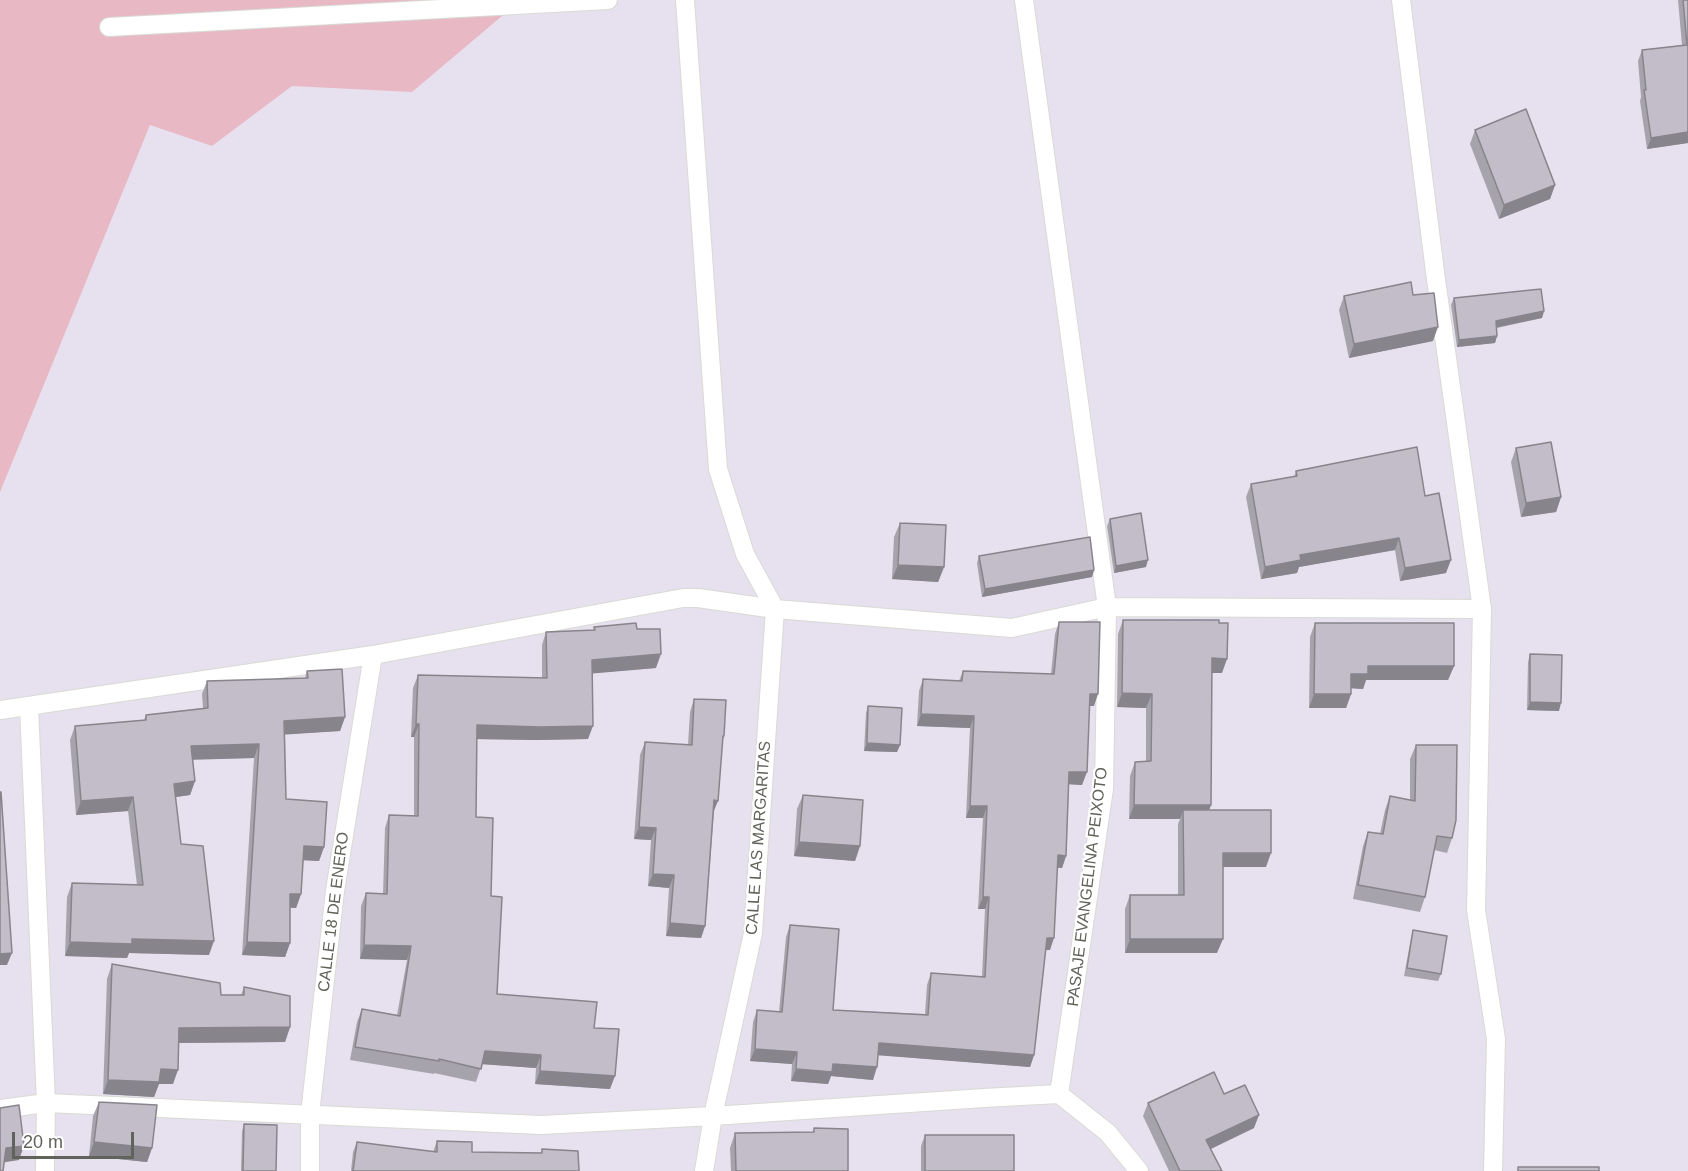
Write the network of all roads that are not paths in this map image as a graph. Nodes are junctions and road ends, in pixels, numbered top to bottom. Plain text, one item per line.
1 (609, 0) edge
2 (685, 0) edge
3 (1024, 0) edge
4 (1401, 0) edge
5 (109, 27) dead end
6 (1107, 607) junction
7 (775, 609) junction
8 (1482, 609) junction
9 (373, 655) junction
10 (29, 706) junction
11 (0, 710) edge
12 (1059, 1094) junction
13 (46, 1103) junction
14 (0, 1109) edge
15 (310, 1114) junction
16 (713, 1116) junction
17 (45, 1171) edge
18 (310, 1171) edge
19 (704, 1171) edge
20 (1138, 1171) edge
21 (1493, 1171) edge

1 - 5 street
2 - 7 street
3 - 6 street, PASAJE EVANGELINA PEIXOTO
4 - 8 street
6 - 7 street
6 - 8 street
6 - 12 street, PASAJE EVANGELINA PEIXOTO
7 - 9 street
7 - 16 street, CALLE LAS MARGARITAS
8 - 21 street
9 - 10 street
9 - 15 street, CALLE 18 DE ENERO
10 - 11 street
10 - 13 street
12 - 16 street
12 - 20 street
13 - 14 street
13 - 15 street
13 - 17 street
15 - 16 street
15 - 18 street, CALLE 18 DE ENERO
16 - 19 street, CALLE LAS MARGARITAS

